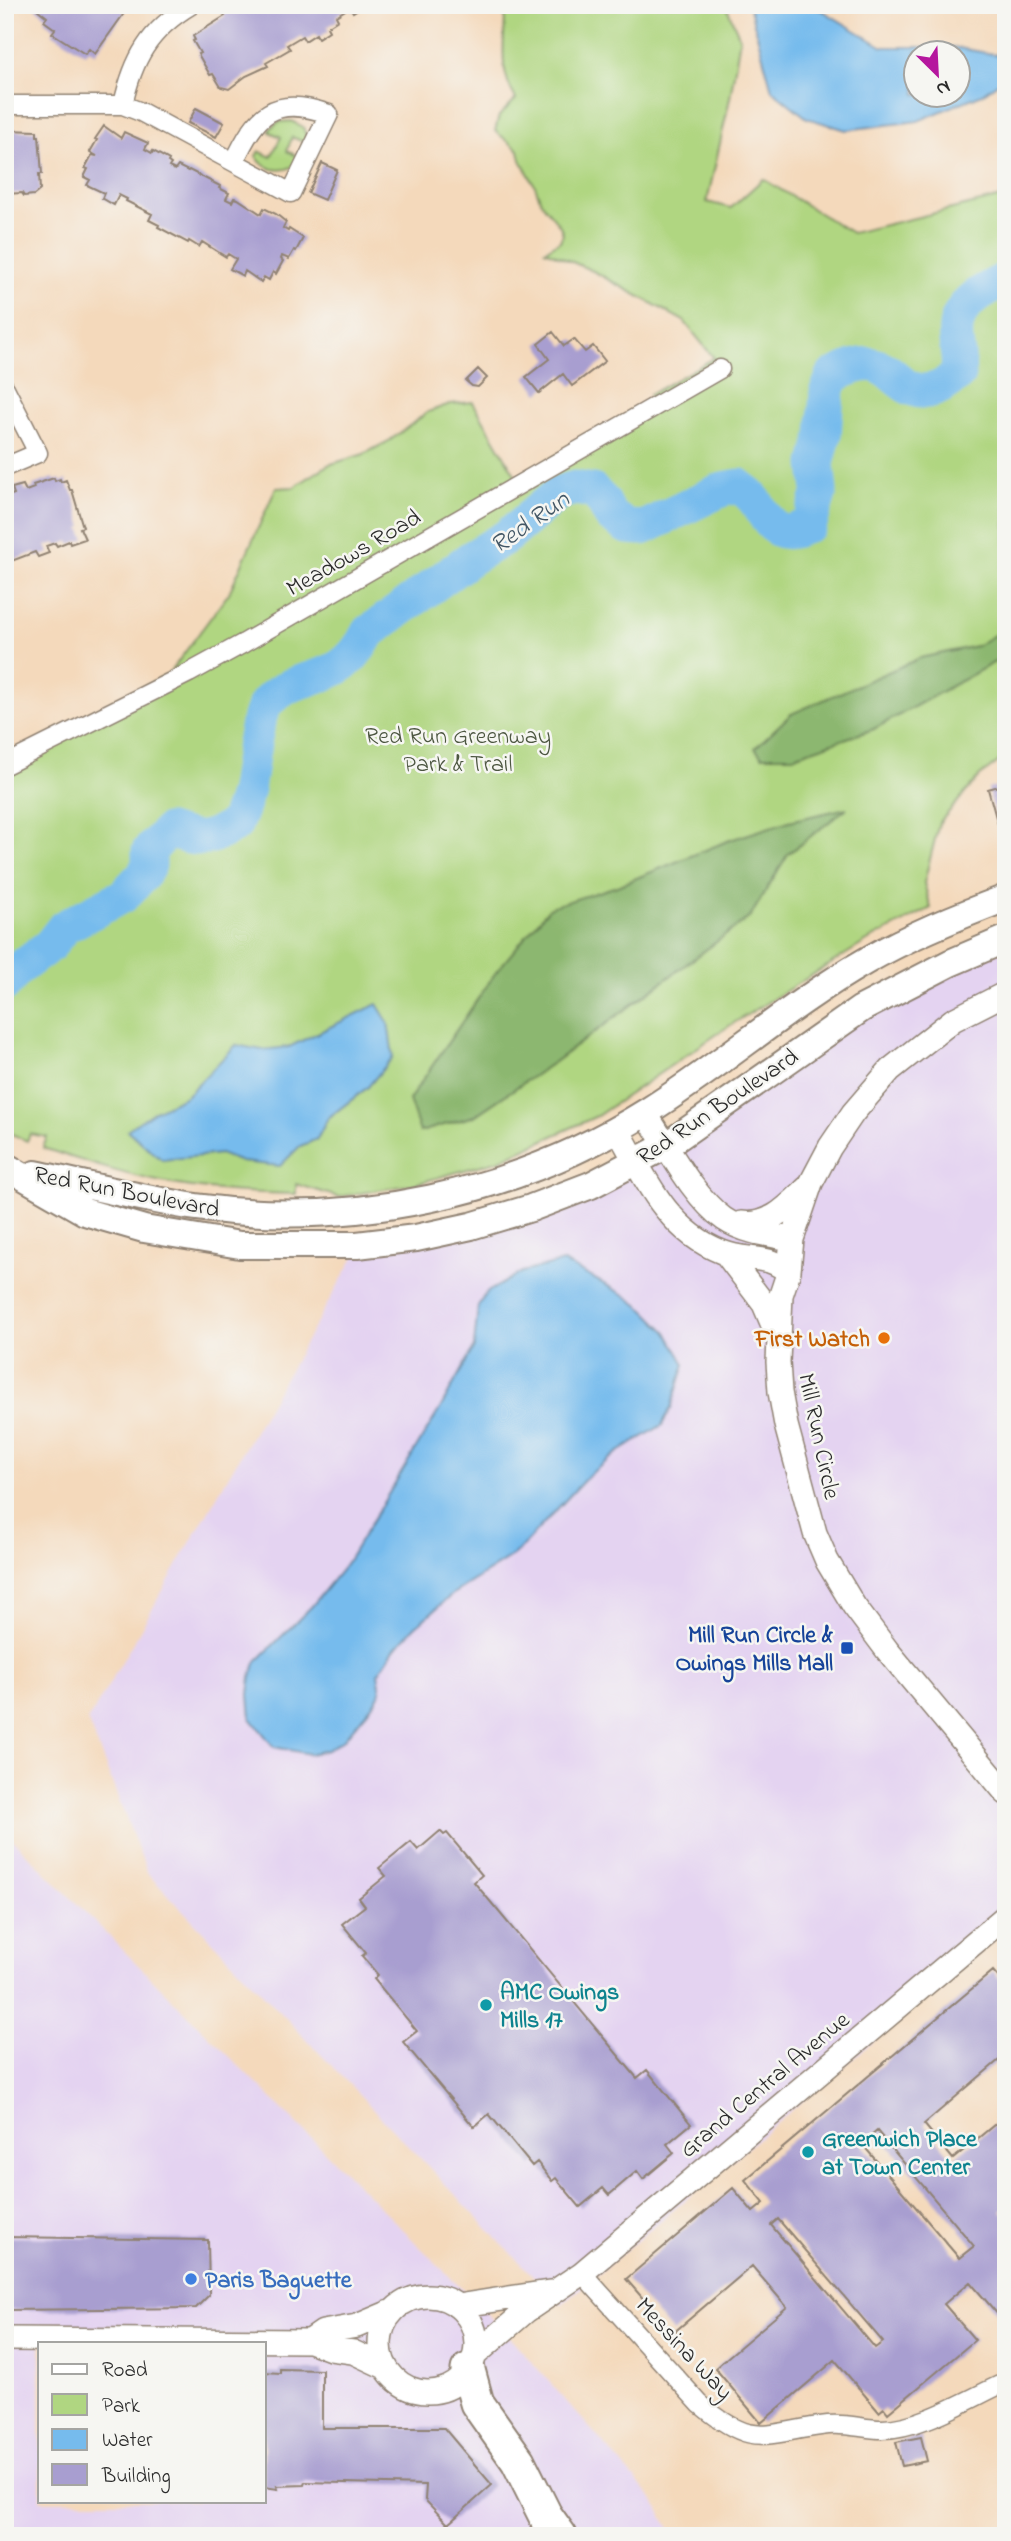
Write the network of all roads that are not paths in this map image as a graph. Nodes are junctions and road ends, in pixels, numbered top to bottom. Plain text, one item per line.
1 (191, 5) edge
2 (123, 105) junction
3 (5, 106) edge
4 (234, 162) junction
5 (720, 369) dead end
6 (5, 388) edge
7 (5, 467) edge
8 (5, 765) edge
9 (1006, 898) edge
10 (1006, 939) edge
11 (1006, 993) edge
12 (645, 1113) junction
13 (617, 1128) junction
14 (667, 1144) junction
15 (636, 1161) junction
16 (8, 1167) edge
17 (811, 1183) junction
18 (724, 1219) junction
19 (792, 1239) junction
20 (726, 1254) junction
21 (789, 1271) junction
22 (778, 1339) junction
23 (1006, 1793) edge
24 (1006, 1916) edge
25 (582, 2273) junction
26 (555, 2291) junction
27 (457, 2305) junction
28 (390, 2312) junction
29 (5, 2339) edge
30 (310, 2341) junction
31 (472, 2363) junction
32 (386, 2367) junction
33 (1006, 2382) edge
34 (560, 2536) edge

1 - 2 street
2 - 3 street
2 - 4 street
4 - 4 street
5 - 8 street, Meadows Road
6 - 7 street
9 - 12 main road, Red Run Boulevard
10 - 14 main road, Red Run Boulevard
11 - 17 street, Mill Run Circle
12 - 13 main road, Red Run Boulevard
12 - 14 street
13 - 15 street
13 - 16 main road, Red Run Boulevard
14 - 15 main road, Red Run Boulevard
14 - 18 street
15 - 16 main road, Red Run Boulevard
15 - 20 street
17 - 18 street
17 - 19 street, Mill Run Circle
18 - 19 street
19 - 21 street, Mill Run Circle
20 - 21 street
20 - 22 street
21 - 22 street, Mill Run Circle
22 - 23 street, Mill Run Circle
24 - 25 street, Grand Central Avenue
25 - 26 street, Grand Central Avenue
25 - 33 street, Messina Way
26 - 27 street, Grand Central Avenue
26 - 31 street, Grand Central Avenue
27 - 28 street, Grand Central Avenue
27 - 31 street
28 - 30 street, Grand Central Avenue
28 - 32 street
29 - 30 street, Grand Central Avenue
30 - 32 street, Grand Central Avenue
31 - 32 street, Grand Central Avenue
31 - 34 highway

